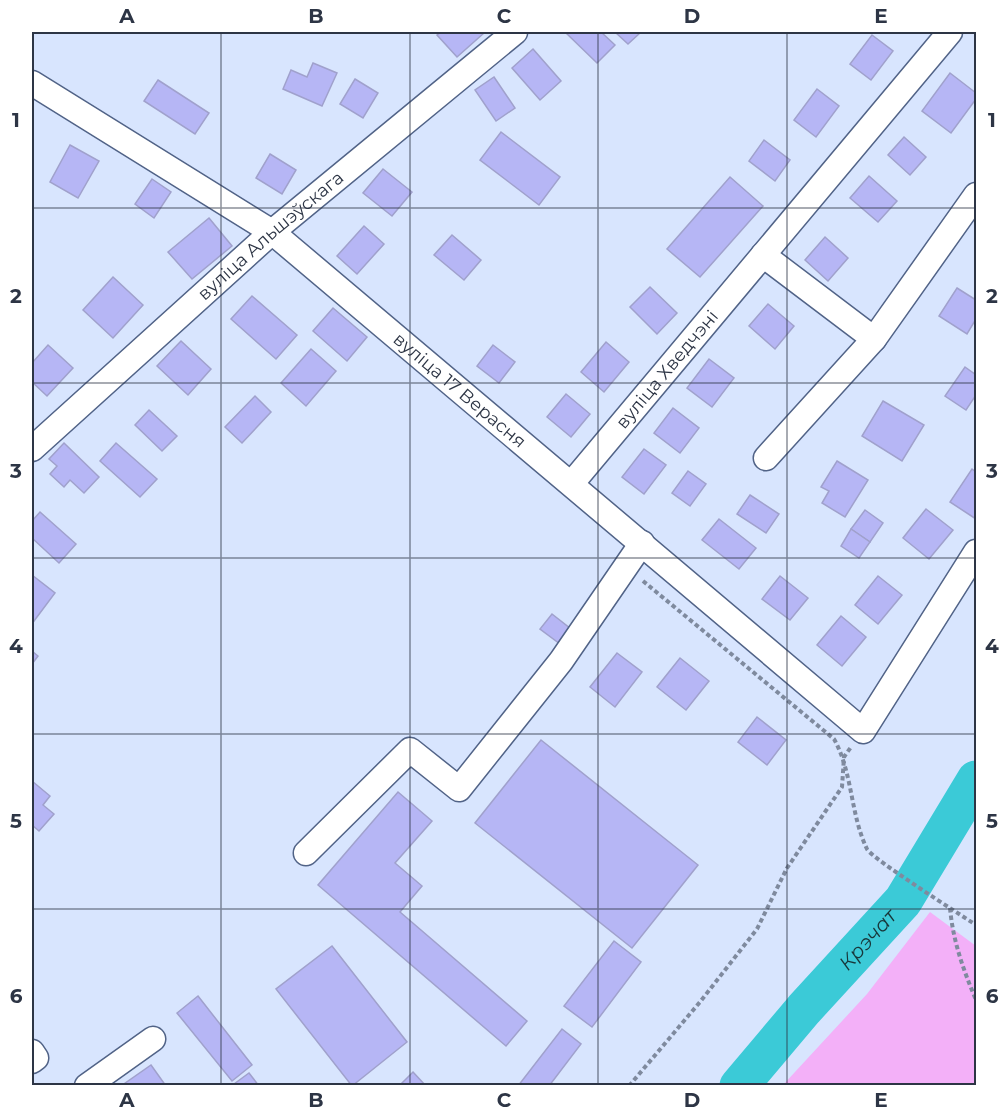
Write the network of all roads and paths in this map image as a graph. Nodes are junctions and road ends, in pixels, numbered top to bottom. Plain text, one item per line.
1 (515, 32) edge
2 (950, 32) edge
3 (32, 83) edge
4 (976, 195) edge
5 (272, 232) junction
6 (763, 255) junction
7 (874, 339) junction
8 (32, 449) edge
9 (766, 458) dead end
10 (572, 483) junction
11 (642, 543) junction
12 (976, 552) edge
13 (626, 567) junction
14 (863, 730) junction
15 (844, 758) junction
16 (306, 853) dead end
17 (950, 908) junction
18 (976, 925) edge
19 (976, 1000) edge
20 (153, 1039) dead end
21 (32, 1052) edge
22 (32, 1062) edge
23 (87, 1086) edge
24 (629, 1086) edge

1 - 5 street, вуліца Альшэўскага
2 - 6 street, вуліца Хведчэні
3 - 5 street, вуліца 17 Верасня
4 - 7 street
5 - 8 street, вуліца Альшэўскага
5 - 10 street, вуліца 17 Верасня
6 - 7 street
6 - 10 street, вуліца Хведчэні
7 - 9 street
10 - 11 street, вуліца 17 Верасня
11 - 13 street
11 - 14 street, вуліца 17 Верасня
12 - 14 street
13 - 15 path
13 - 16 street
14 - 15 path
15 - 17 path
15 - 24 path
17 - 18 path
17 - 19 path
20 - 23 street
21 - 22 street

